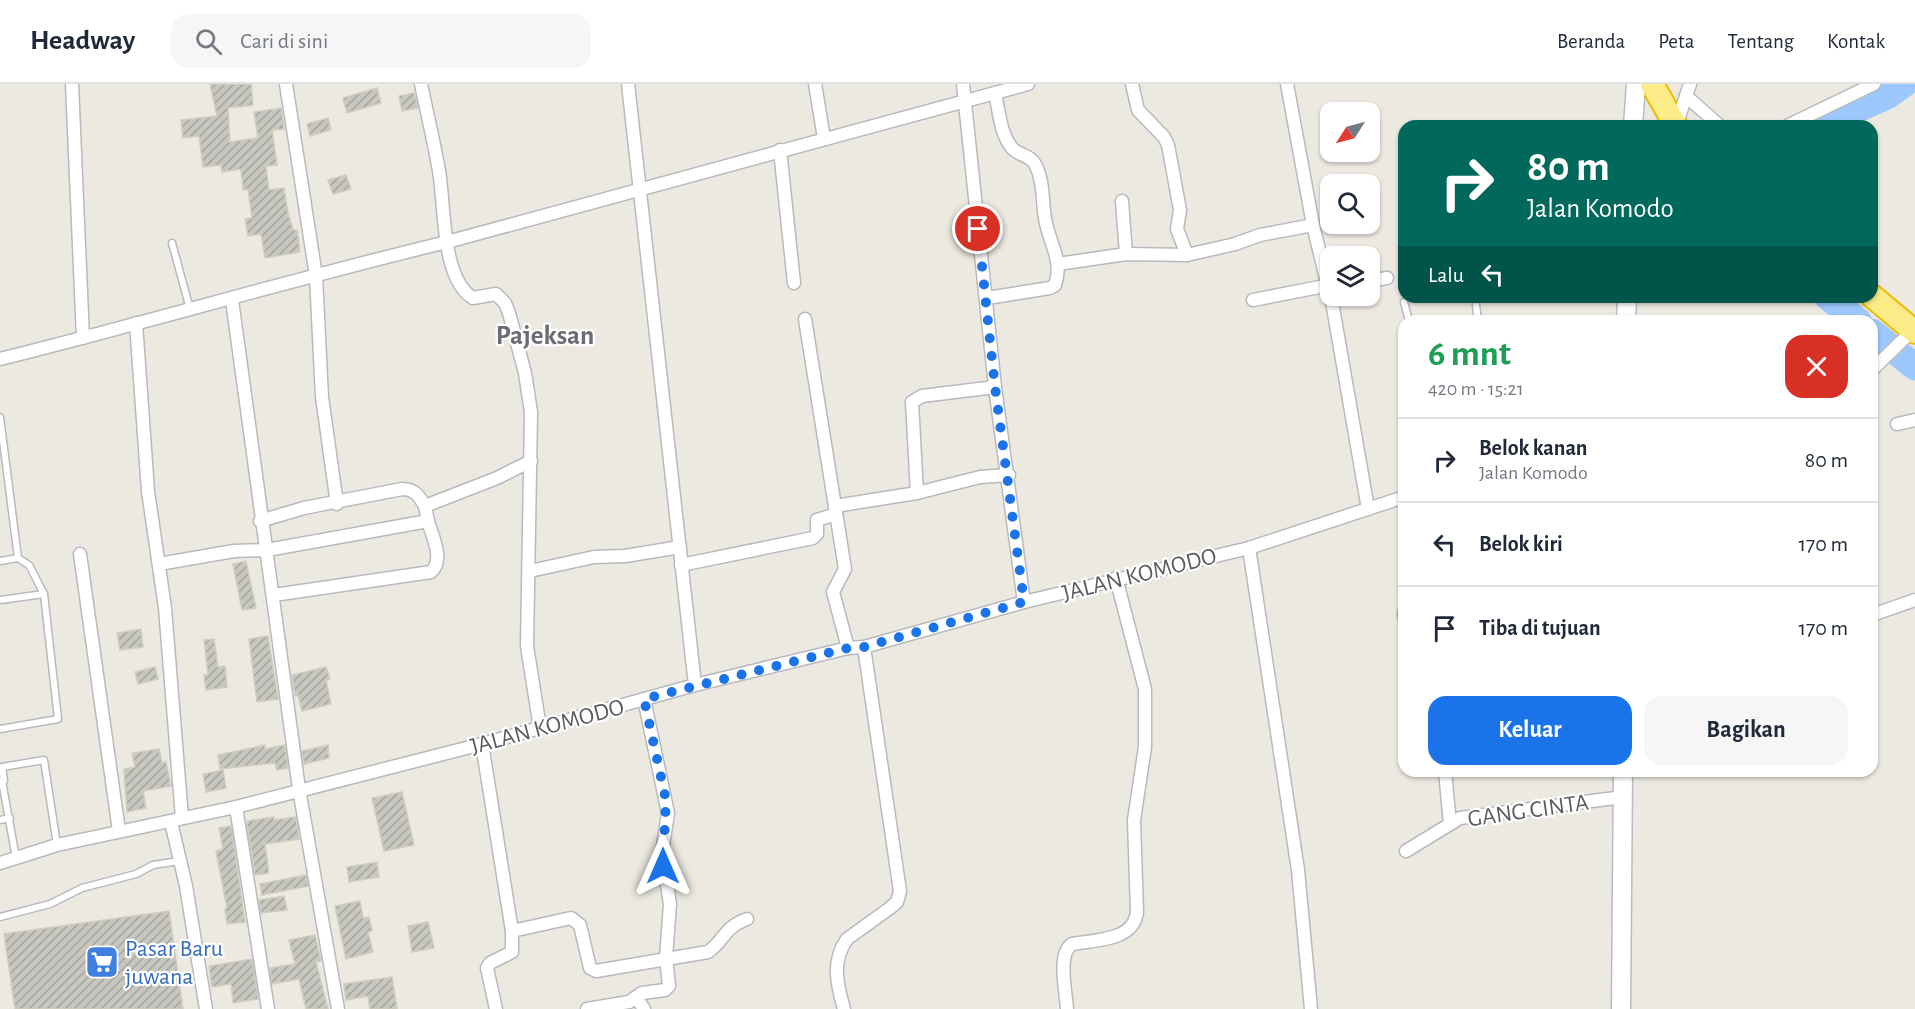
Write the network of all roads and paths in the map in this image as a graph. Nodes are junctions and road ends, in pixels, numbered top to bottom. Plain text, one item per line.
1 (72, 84) edge
2 (286, 84) edge
3 (421, 84) edge
4 (628, 84) edge
5 (815, 84) edge
6 (963, 84) edge
7 (1028, 84) edge
8 (1132, 84) edge
9 (1287, 84) edge
10 (1636, 84) edge
11 (1652, 84) edge
12 (1874, 84) edge
13 (1688, 90) edge
14 (995, 93) junction
15 (964, 102) junction
16 (1633, 120) edge
17 (1673, 120) edge
18 (1678, 120) edge
19 (1715, 120) edge
20 (1799, 120) edge
21 (824, 138) junction
22 (780, 150) junction
23 (638, 188) junction
24 (1122, 201) dead end
25 (1313, 225) junction
26 (447, 242) junction
27 (172, 243) dead end
28 (1320, 252) edge
29 (1126, 254) junction
30 (1187, 255) junction
31 (1058, 264) junction
32 (316, 276) junction
33 (1387, 278) dead end
34 (1380, 279) edge
35 (794, 283) dead end
36 (1320, 291) edge
37 (987, 298) junction
38 (232, 300) junction
39 (1253, 300) dead end
40 (1878, 302) edge
41 (1333, 306) edge
42 (190, 309) junction
43 (805, 319) dead end
44 (136, 323) junction
45 (1910, 335) edge
46 (83, 338) junction
47 (0, 359) edge
48 (1878, 364) edge
49 (995, 387) junction
50 (0, 417) edge
51 (1915, 420) edge
52 (1897, 424) dead end
53 (531, 461) junction
54 (1009, 475) junction
55 (917, 493) junction
56 (1398, 499) edge
57 (337, 504) junction
58 (425, 506) junction
59 (1368, 509) junction
60 (835, 510) junction
61 (260, 521) junction
62 (428, 521) junction
63 (680, 547) junction
64 (1249, 548) junction
65 (267, 550) junction
66 (81, 554) dead end
67 (18, 558) junction
68 (0, 561) edge
69 (159, 564) junction
70 (681, 565) junction
71 (530, 571) junction
72 (1116, 578) junction
73 (44, 594) junction
74 (274, 595) junction
75 (0, 600) edge
76 (1915, 600) edge
77 (1024, 602) junction
78 (1878, 613) edge
79 (864, 647) junction
80 (848, 648) junction
81 (694, 684) junction
82 (644, 699) junction
83 (540, 728) junction
84 (0, 729) edge
85 (482, 744) junction
86 (1446, 777) edge
87 (1623, 777) edge
88 (2, 781) edge
89 (299, 789) junction
90 (1623, 797) junction
91 (236, 807) junction
92 (10, 819) junction
93 (0, 820) edge
94 (177, 820) junction
95 (1450, 824) junction
96 (119, 831) junction
97 (57, 845) junction
98 (1406, 851) dead end
99 (16, 859) junction
100 (181, 861) junction
101 (0, 863) edge
102 (0, 917) edge
103 (747, 919) dead end
104 (512, 931) junction
105 (666, 958) junction
106 (636, 997) junction
107 (206, 1009) edge
108 (268, 1009) edge
109 (338, 1009) edge
110 (496, 1009) edge
111 (587, 1009) edge
112 (645, 1009) edge
113 (844, 1009) edge
114 (1067, 1009) edge
115 (1311, 1009) edge
116 (1621, 1009) edge

1 - 46 street
2 - 32 street
3 - 26 street
4 - 23 street
5 - 21 street
6 - 15 street
7 - 14 street
8 - 30 street
9 - 25 street
10 - 16 street
11 - 17 highway
12 - 20 street
13 - 18 street
13 - 19 street
14 - 15 street
14 - 31 street
15 - 21 street
15 - 37 street
21 - 22 street
22 - 23 street
22 - 35 street
23 - 26 street
23 - 63 street
24 - 29 street
25 - 28 street
25 - 30 street
26 - 32 street
26 - 53 street
27 - 42 lane
29 - 30 street
29 - 31 street
31 - 37 street
32 - 38 street
32 - 57 street
33 - 34 street
36 - 39 street
37 - 49 street
38 - 42 street
38 - 61 street
40 - 45 highway
41 - 59 street
42 - 44 street
43 - 60 street
44 - 46 street
44 - 69 street
45 - 48 street
46 - 47 street
49 - 54 street
49 - 55 street
50 - 67 lane
51 - 52 street
53 - 58 street
53 - 71 street
54 - 55 street
54 - 77 street
55 - 60 street
56 - 59 street, JALAN KOMODO
57 - 58 street
57 - 61 street
58 - 62 street
59 - 64 street, JALAN KOMODO
60 - 70 street
60 - 80 street
61 - 65 street
62 - 65 street
62 - 74 street
63 - 70 street
63 - 71 street
64 - 72 street, JALAN KOMODO
64 - 115 street
65 - 69 street
65 - 74 street
66 - 96 street
67 - 68 lane
67 - 73 lane
69 - 94 street
70 - 81 street
71 - 83 street
72 - 77 street, JALAN KOMODO
72 - 114 street
73 - 75 lane
73 - 84 lane
74 - 89 street
76 - 78 street
77 - 79 street, JALAN KOMODO
79 - 80 street, JALAN KOMODO
79 - 113 street
80 - 81 street, JALAN KOMODO
81 - 82 street, JALAN KOMODO
82 - 83 street, JALAN KOMODO
82 - 105 street
83 - 85 street, JALAN KOMODO
85 - 89 street, JALAN KOMODO
85 - 104 street
86 - 95 street
87 - 90 street
88 - 92 lane
88 - 97 lane
89 - 91 street, JALAN KOMODO
89 - 109 street
90 - 95 street, GANG CINTA
90 - 116 street
91 - 94 street, JALAN KOMODO
91 - 108 street
92 - 93 lane
92 - 99 lane
94 - 96 street, JALAN KOMODO
94 - 100 street
95 - 98 street, GANG CINTA
96 - 97 street, JALAN KOMODO
97 - 99 street, JALAN KOMODO
99 - 101 street, JALAN KOMODO
100 - 102 lane
100 - 107 street
103 - 105 street
104 - 105 street
104 - 110 street
105 - 106 street
106 - 111 street
106 - 112 street

